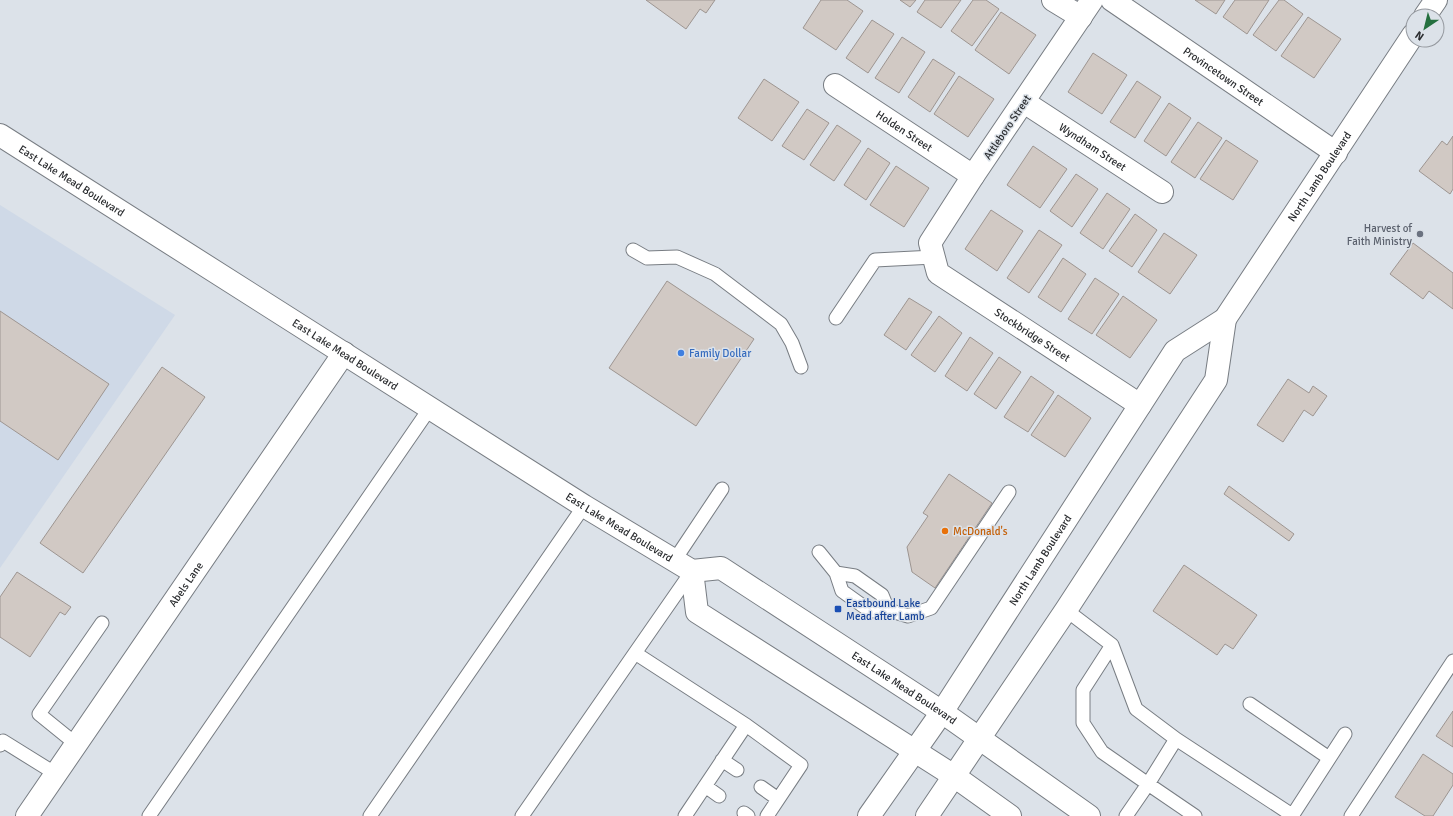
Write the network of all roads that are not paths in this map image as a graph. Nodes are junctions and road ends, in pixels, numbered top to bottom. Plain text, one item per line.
1 (1053, 0) edge
2 (1112, 0) edge
3 (1086, 9) edge
4 (1405, 47) edge
5 (835, 85) dead end
6 (1024, 102) junction
7 (0, 135) edge
8 (1336, 153) junction
9 (973, 176) junction
10 (1162, 192) dead end
11 (634, 250) dead end
12 (934, 257) junction
13 (836, 318) dead end
14 (1226, 319) junction
15 (344, 353) junction
16 (801, 367) dead end
17 (1140, 405) junction
18 (430, 408) junction
19 (722, 489) dead end
20 (1009, 492) dead end
21 (584, 506) junction
22 (819, 552) dead end
23 (683, 566) junction
24 (836, 573) junction
25 (888, 610) junction
26 (1066, 610) junction
27 (102, 623) dead end
28 (1112, 646) junction
29 (635, 653) junction
30 (1453, 661) edge
31 (1250, 704) dead end
32 (942, 712) junction
33 (746, 725) junction
34 (1345, 734) dead end
35 (980, 738) junction
36 (1176, 739) junction
37 (76, 744) junction
38 (0, 745) edge
39 (915, 752) junction
40 (1329, 758) junction
41 (722, 760) junction
42 (737, 770) dead end
43 (56, 774) junction
44 (954, 776) junction
45 (1148, 784) junction
46 (704, 786) junction
47 (761, 787) dead end
48 (719, 796) dead end
49 (778, 799) junction
50 (691, 814) edge
51 (27, 816) edge
52 (149, 816) edge
53 (370, 816) edge
54 (522, 816) edge
55 (766, 816) edge
56 (869, 816) edge
57 (927, 816) edge
58 (1010, 816) edge
59 (1089, 816) edge
60 (1126, 816) edge
61 (1195, 816) edge
62 (1292, 816) edge
63 (1351, 816) edge

1 - 3 main road
2 - 8 main road, Provincetown Street
3 - 6 main road, Attleboro Street
4 - 8 main road, North Lamb Boulevard
5 - 9 main road, Holden Street
6 - 9 main road, Attleboro Street
6 - 10 main road, Wyndham Street
7 - 15 main road, East Lake Mead Boulevard
8 - 14 main road, North Lamb Boulevard
9 - 12 main road, Attleboro Street
11 - 16 lane
12 - 13 lane
12 - 17 main road, Stockbridge Street
14 - 17 main road, North Lamb Boulevard
14 - 26 main road, North Lamb Boulevard
15 - 18 main road, East Lake Mead Boulevard
15 - 37 main road, Abels Lane
17 - 32 main road, North Lamb Boulevard
18 - 21 main road, East Lake Mead Boulevard
18 - 52 lane
19 - 23 lane
20 - 25 lane
21 - 23 main road, East Lake Mead Boulevard
21 - 53 lane
22 - 24 lane
23 - 29 lane
23 - 32 main road, East Lake Mead Boulevard
23 - 39 main road
24 - 25 lane
24 - 25 lane
26 - 28 lane
26 - 35 main road, North Lamb Boulevard
27 - 37 lane
28 - 36 lane
28 - 45 lane
29 - 33 lane
29 - 54 lane
30 - 63 lane
31 - 40 lane
32 - 35 main road, East Lake Mead Boulevard
32 - 39 main road, North Lamb Boulevard
33 - 41 lane
33 - 49 lane
34 - 40 lane
35 - 44 main road, North Lamb Boulevard
35 - 59 main road, East Lake Mead Boulevard
36 - 45 lane
36 - 62 lane
37 - 43 main road, Abels Lane
38 - 43 lane
39 - 44 main road
39 - 56 main road, North Lamb Boulevard
40 - 62 lane
41 - 42 lane
41 - 46 lane
43 - 51 main road, Abels Lane
44 - 57 main road, North Lamb Boulevard
44 - 58 main road
45 - 60 lane
45 - 61 lane
46 - 48 lane
46 - 50 lane
47 - 49 lane
49 - 55 lane

